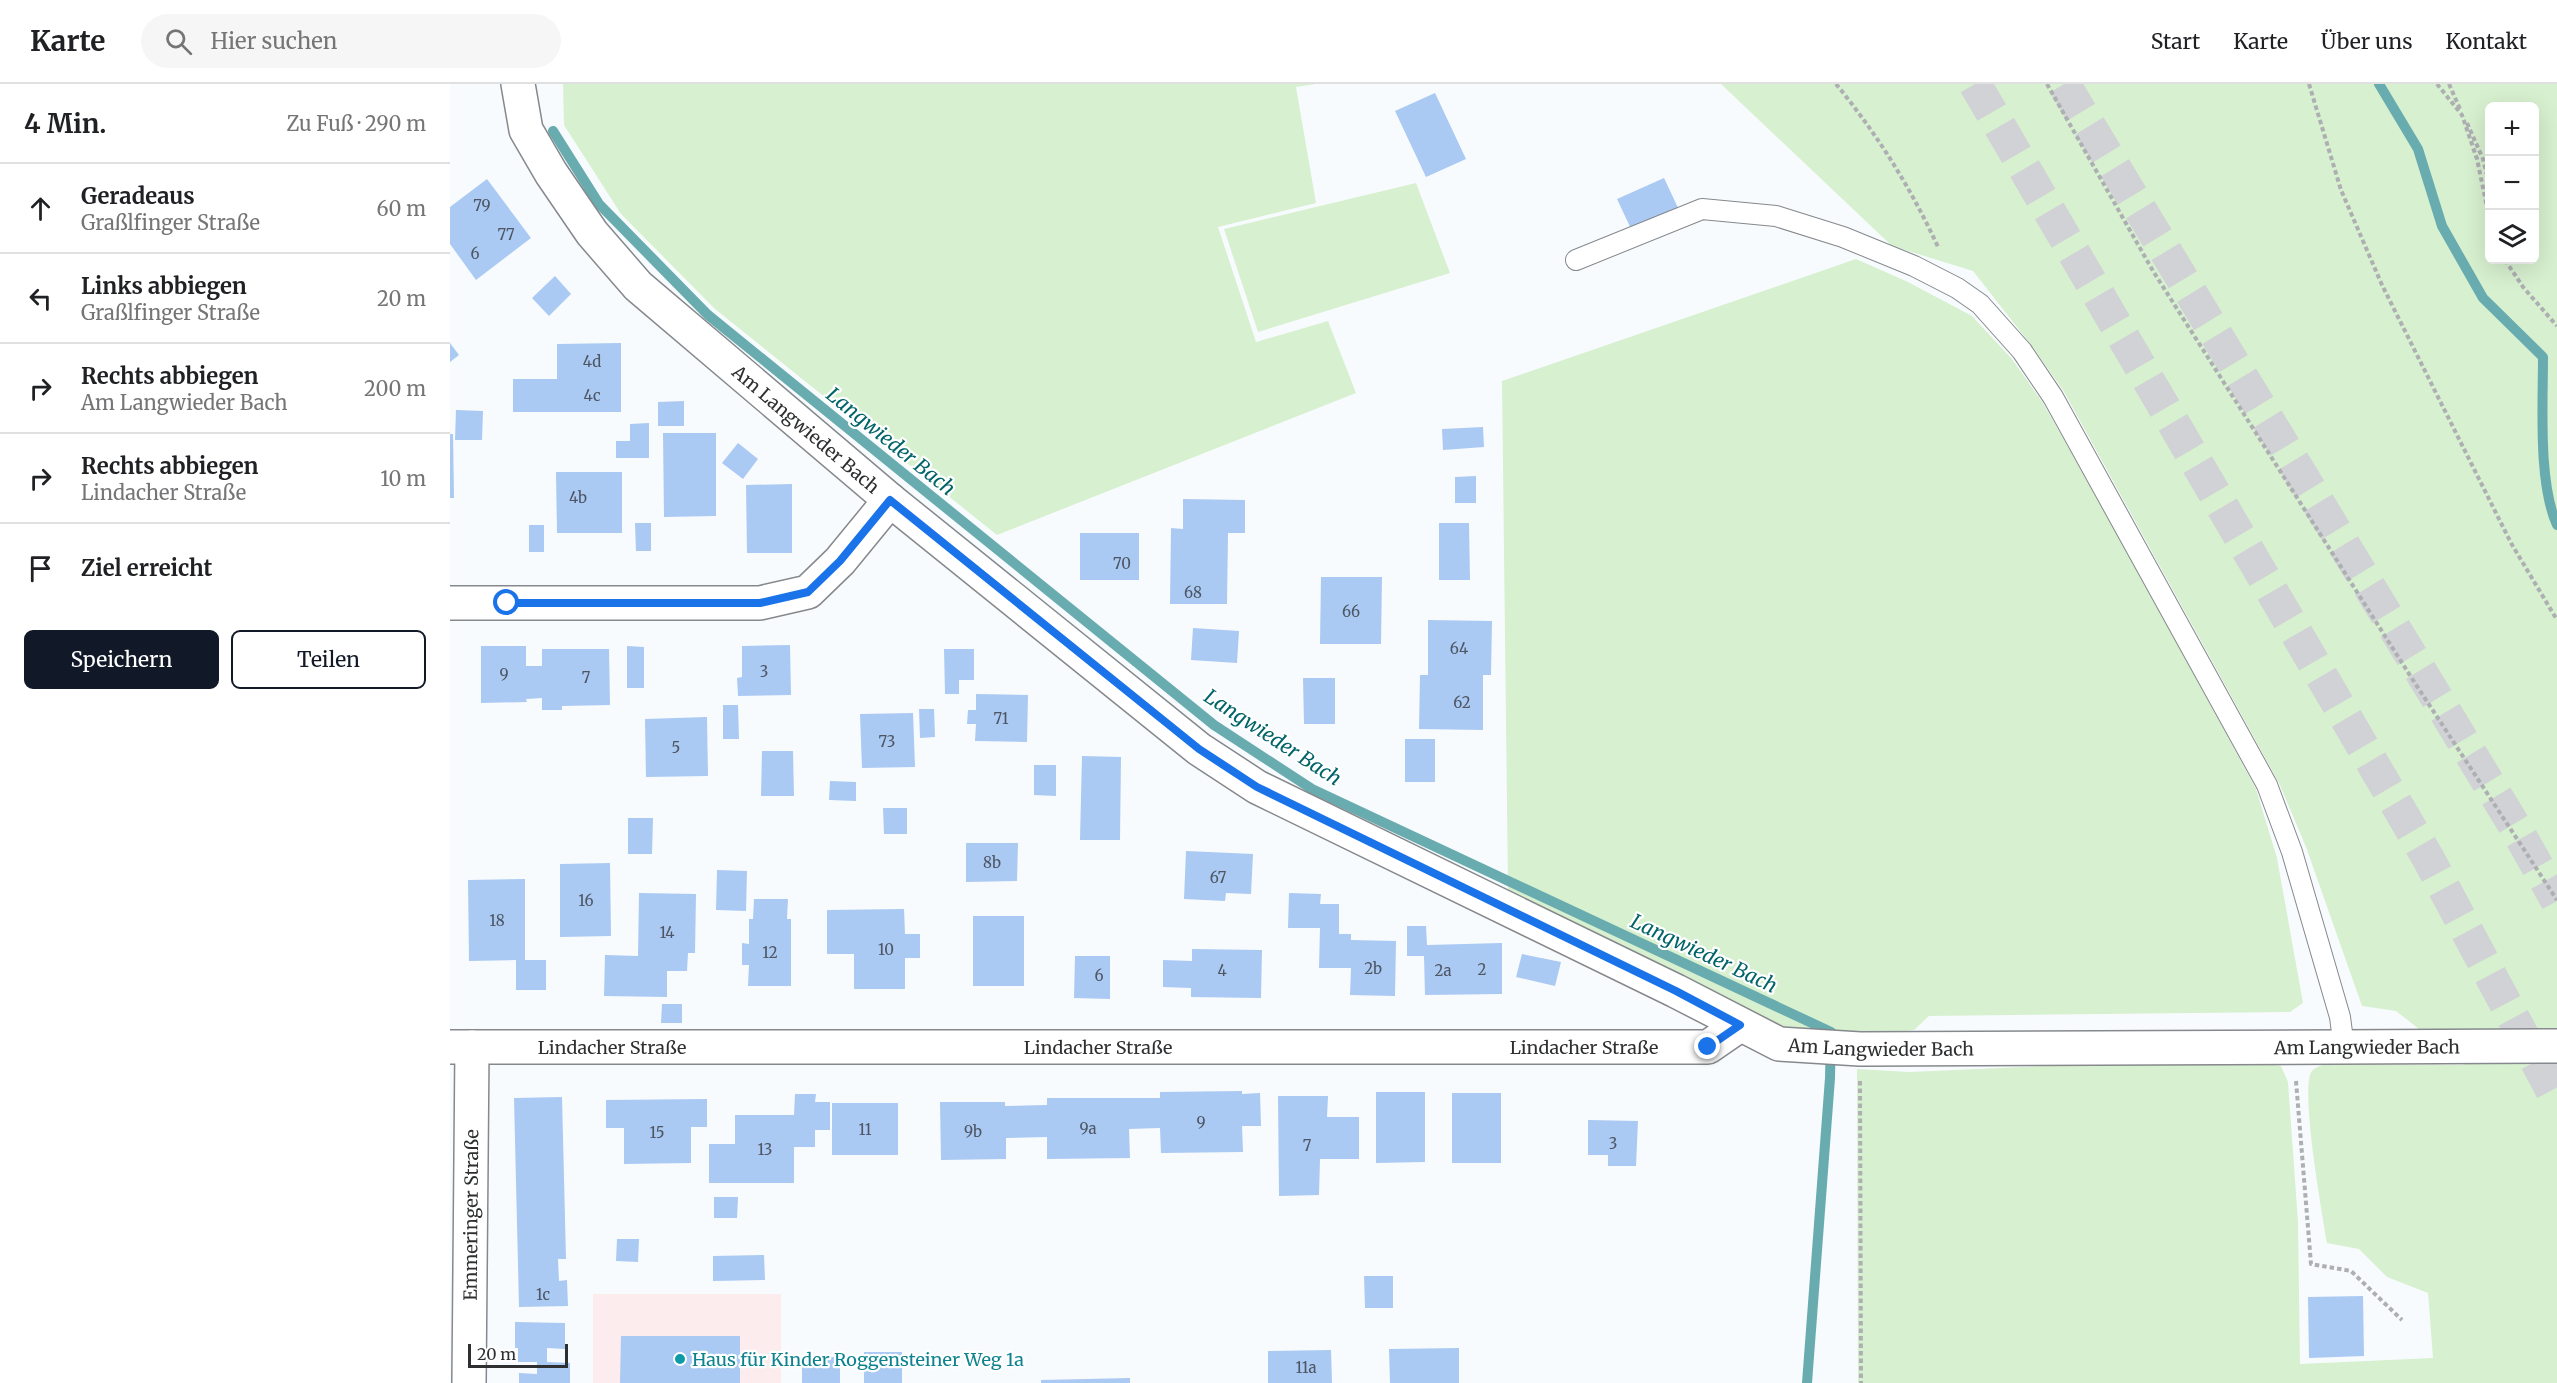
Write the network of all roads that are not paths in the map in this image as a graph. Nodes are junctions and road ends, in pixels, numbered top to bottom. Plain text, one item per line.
1 (518, 84) edge
2 (1576, 260) dead end
3 (890, 500) junction
4 (450, 603) edge
5 (1740, 1025) junction
6 (2557, 1046) edge
7 (461, 1047) edge
8 (2344, 1048) junction
9 (469, 1383) edge

1 - 3 street, Am Langwieder Bach
2 - 8 lane
3 - 4 street
3 - 5 street, Am Langwieder Bach
5 - 7 street, Lindacher Straße
5 - 8 street, Am Langwieder Bach
6 - 8 street, Am Langwieder Bach
7 - 9 street, Emmeringer Straße

